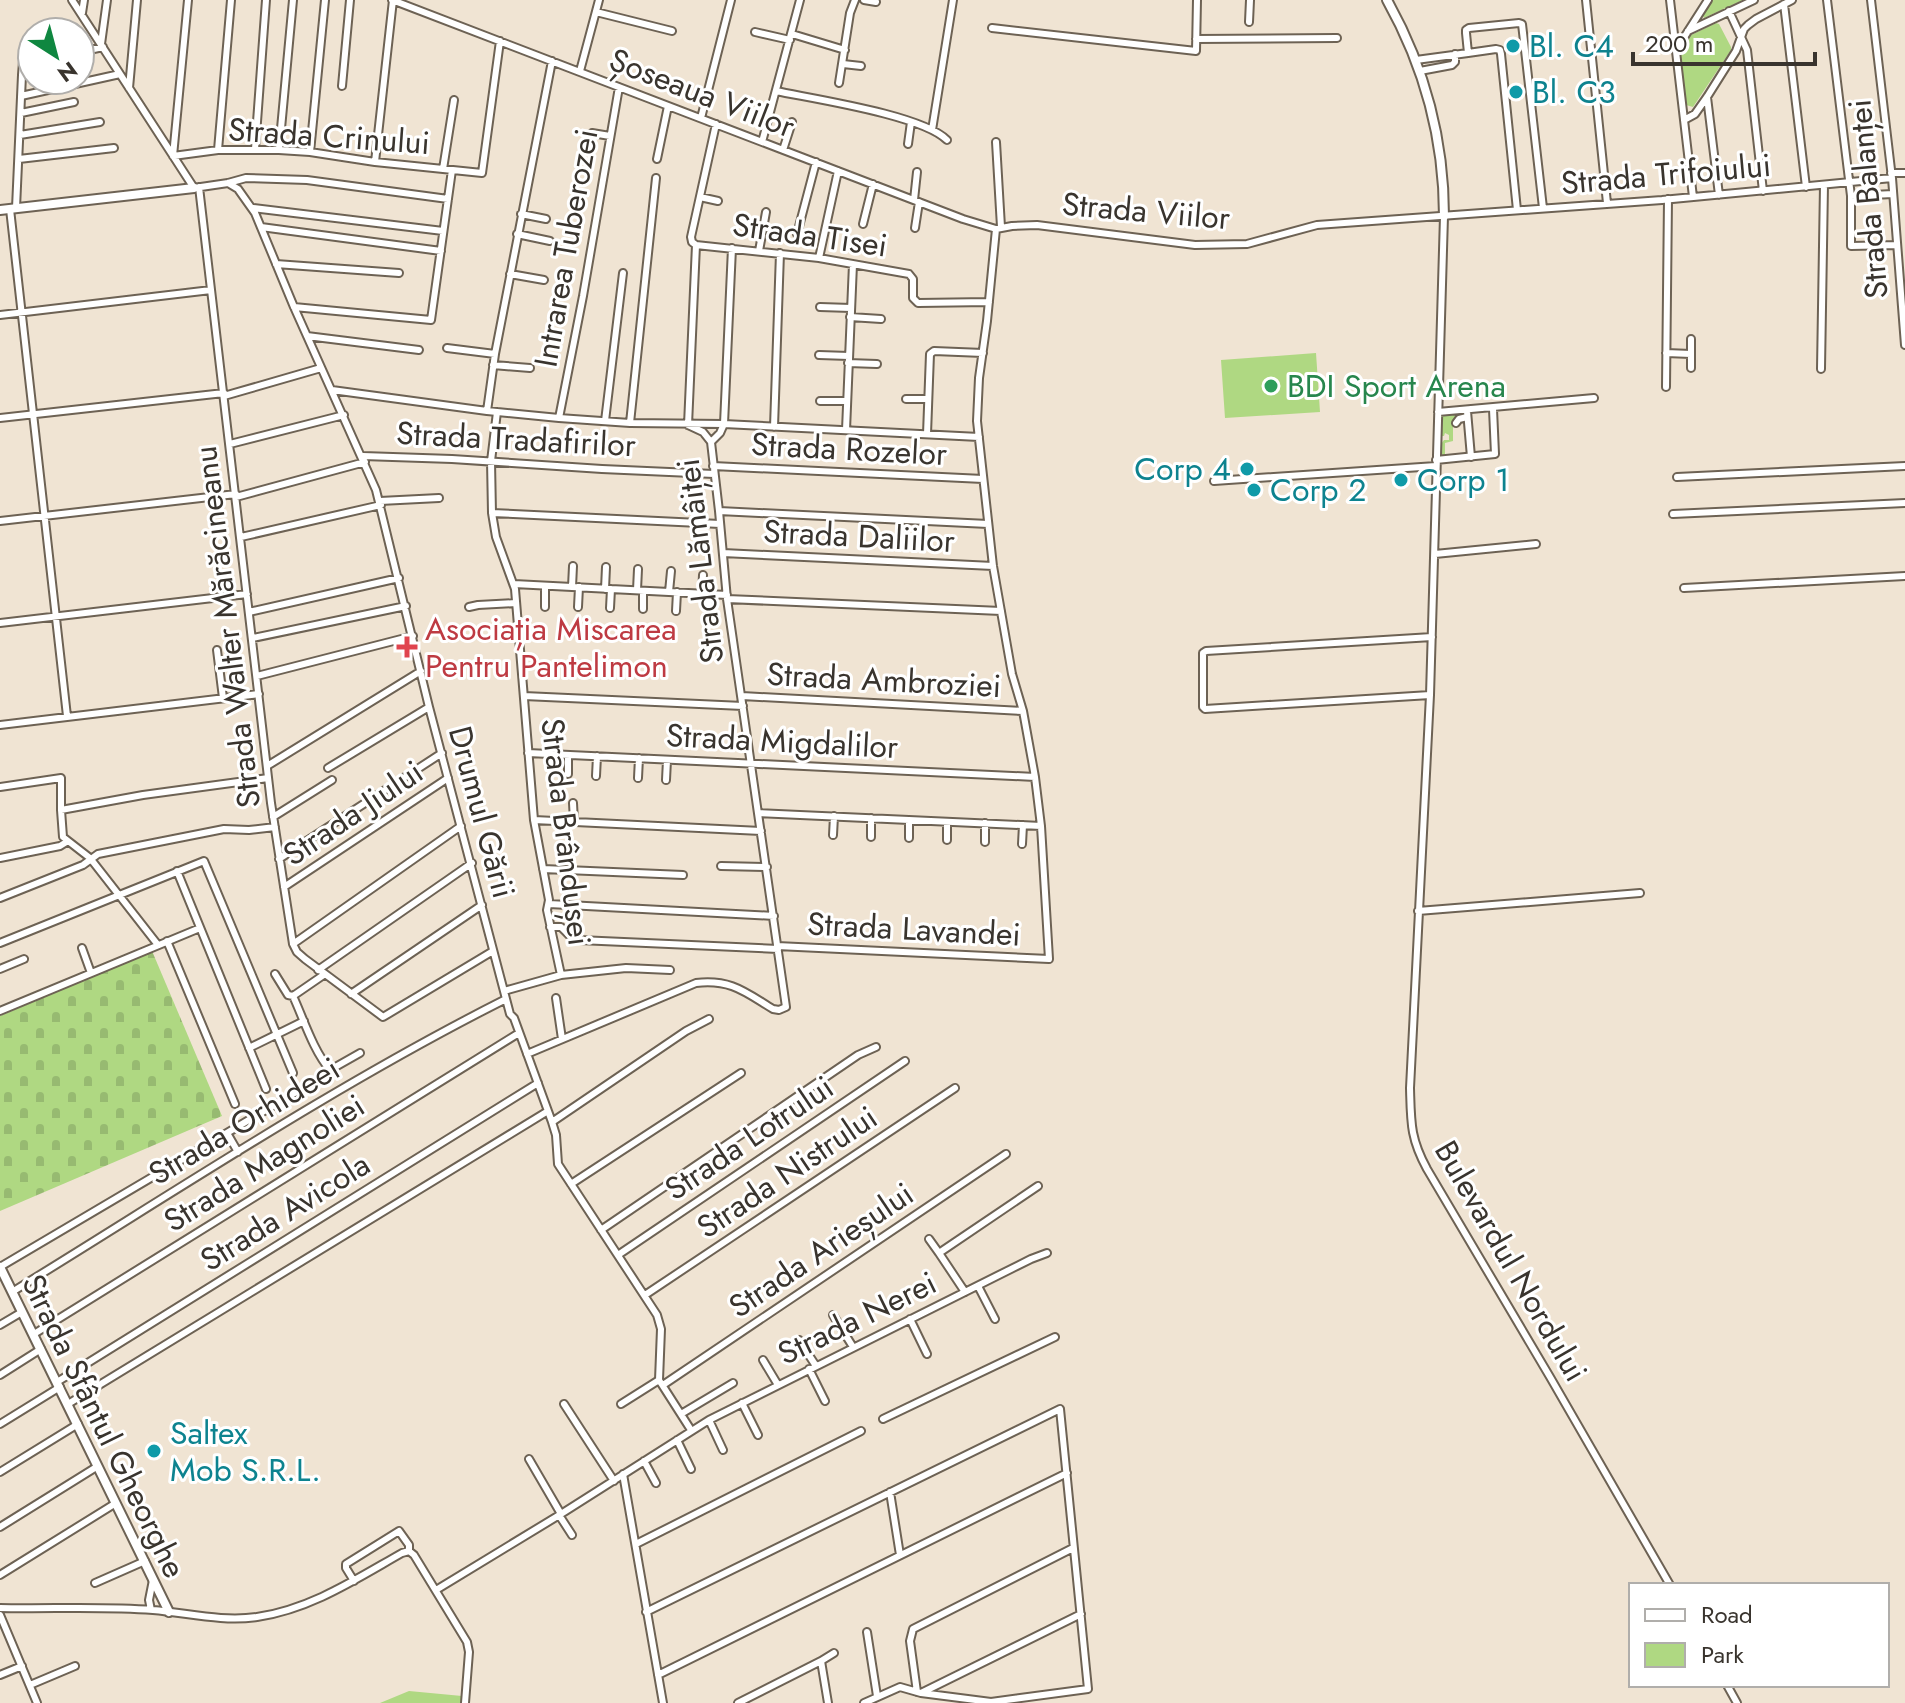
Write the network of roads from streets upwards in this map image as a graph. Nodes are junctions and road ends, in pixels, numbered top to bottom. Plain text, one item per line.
1 (72, 0) edge
2 (84, 0) edge
3 (107, 0) edge
4 (137, 0) edge
5 (188, 0) edge
6 (231, 0) edge
7 (266, 0) edge
8 (293, 0) edge
9 (325, 0) edge
10 (350, 0) edge
11 (392, 0) edge
12 (599, 0) edge
13 (731, 0) edge
14 (800, 0) edge
15 (855, 0) edge
16 (864, 0) edge
17 (952, 0) edge
18 (1197, 0) edge
19 (1250, 0) edge
20 (1387, 0) edge
21 (1586, 0) edge
22 (1670, 0) edge
23 (1708, 0) edge
24 (1754, 0) edge
25 (1792, 0) edge
26 (1827, 0) edge
27 (1871, 0) edge
28 (876, 2) dead end
29 (1784, 4) junction
30 (1729, 11) junction
31 (596, 12) junction
32 (82, 13) junction
33 (1249, 22) dead end
34 (992, 28) dead end
35 (672, 31) dead end
36 (1688, 31) junction
37 (755, 32) dead end
38 (791, 37) junction
39 (1742, 37) junction
40 (1337, 38) dead end
41 (1196, 39) junction
42 (500, 41) junction
43 (102, 45) junction
44 (96, 47) edge
45 (845, 50) junction
46 (1676, 50) junction
47 (1468, 53) junction
48 (1455, 54) junction
49 (1416, 60) junction
50 (552, 61) junction
51 (843, 64) junction
52 (861, 66) dead end
53 (580, 71) junction
54 (1420, 71) junction
55 (120, 74) junction
56 (96, 79) edge
57 (839, 83) dead end
58 (342, 86) dead end
59 (619, 87) junction
60 (129, 88) junction
61 (776, 91) junction
62 (21, 96) edge
63 (1707, 97) junction
64 (454, 100) dead end
65 (74, 102) dead end
66 (668, 106) junction
67 (21, 113) junction
68 (701, 118) junction
69 (1684, 120) junction
70 (100, 122) dead end
71 (792, 122) dead end
72 (911, 122) junction
73 (716, 124) junction
74 (932, 130) junction
75 (592, 133) dead end
76 (20, 135) junction
77 (610, 136) junction
78 (947, 140) dead end
79 (762, 142) junction
80 (996, 142) dead end
81 (908, 144) dead end
82 (114, 148) dead end
83 (255, 149) junction
84 (218, 150) junction
85 (279, 150) junction
86 (783, 150) junction
87 (310, 152) junction
88 (173, 156) junction
89 (19, 159) junction
90 (657, 159) dead end
91 (375, 162) junction
92 (816, 162) junction
93 (443, 169) junction
94 (452, 170) junction
95 (838, 171) junction
96 (917, 172) dead end
97 (1905, 173) edge
98 (1892, 176) junction
99 (656, 178) dead end
100 (228, 183) junction
101 (1849, 183) junction
102 (873, 184) junction
103 (1824, 185) junction
104 (1806, 187) junction
105 (196, 188) junction
106 (1763, 191) junction
107 (1893, 194) junction
108 (1719, 195) junction
109 (1851, 196) junction
110 (700, 197) junction
111 (1693, 197) junction
112 (448, 199) junction
113 (1668, 199) junction
114 (718, 201) dead end
115 (916, 201) junction
116 (1607, 203) junction
117 (13, 208) junction
118 (253, 208) junction
119 (1543, 208) junction
120 (0, 210) edge
121 (1517, 210) junction
122 (766, 212) dead end
123 (521, 214) junction
124 (1444, 216) junction
125 (1905, 216) edge
126 (1895, 217) junction
127 (546, 219) dead end
128 (863, 224) dead end
129 (261, 227) junction
130 (915, 228) dead end
131 (998, 228) junction
132 (443, 231) junction
133 (1292, 231) joint
134 (517, 234) junction
135 (797, 234) dead end
136 (550, 241) dead end
137 (696, 245) junction
138 (1897, 245) junction
139 (732, 248) junction
140 (441, 251) junction
141 (759, 251) junction
142 (780, 253) junction
143 (819, 258) junction
144 (276, 264) junction
145 (853, 264) junction
146 (1902, 267) edge
147 (399, 273) dead end
148 (623, 273) dead end
149 (510, 274) junction
150 (544, 280) dead end
151 (211, 290) junction
152 (1903, 299) edge
153 (989, 302) junction
154 (294, 307) junction
155 (820, 307) dead end
156 (851, 308) junction
157 (22, 312) junction
158 (0, 315) edge
159 (850, 317) junction
160 (881, 319) dead end
161 (307, 336) junction
162 (1691, 339) dead end
163 (1905, 345) edge
164 (447, 348) dead end
165 (419, 350) dead end
166 (983, 353) junction
167 (1666, 353) junction
168 (495, 354) junction
169 (1691, 354) junction
170 (819, 355) dead end
171 (848, 360) junction
172 (877, 364) dead end
173 (493, 365) junction
174 (321, 368) junction
175 (530, 368) dead end
176 (1691, 368) dead end
177 (1821, 369) dead end
178 (1666, 387) dead end
179 (332, 390) junction
180 (224, 394) junction
181 (1594, 398) dead end
182 (906, 399) dead end
183 (928, 399) junction
184 (820, 401) dead end
185 (847, 401) junction
186 (1493, 409) dead end
187 (487, 411) junction
188 (497, 412) junction
189 (1438, 412) junction
190 (33, 414) junction
191 (344, 415) junction
192 (0, 418) edge
193 (559, 418) junction
194 (605, 421) junction
195 (630, 423) junction
196 (1456, 423) dead end
197 (724, 424) junction
198 (688, 425) junction
199 (774, 427) junction
200 (846, 430) junction
201 (927, 434) junction
202 (979, 437) junction
203 (711, 442) junction
204 (230, 444) junction
205 (1471, 457) junction
206 (364, 459) junction
207 (491, 461) junction
208 (1436, 463) junction
209 (1905, 466) edge
210 (713, 470) junction
211 (1677, 477) dead end
212 (983, 479) junction
213 (1214, 481) dead end
214 (236, 496) junction
215 (439, 498) dead end
216 (380, 503) junction
217 (1905, 503) edge
218 (719, 511) junction
219 (492, 513) junction
220 (1673, 514) dead end
221 (45, 516) junction
222 (0, 521) edge
223 (720, 524) junction
224 (988, 524) junction
225 (241, 537) junction
226 (1536, 544) dead end
227 (723, 553) junction
228 (1435, 554) junction
229 (573, 566) dead end
230 (993, 566) junction
231 (606, 567) dead end
232 (638, 569) dead end
233 (671, 571) dead end
234 (703, 575) dead end
235 (1905, 576) edge
236 (399, 578) junction
237 (514, 584) junction
238 (545, 586) junction
239 (575, 587) junction
240 (1684, 588) dead end
241 (608, 589) junction
242 (640, 591) junction
243 (673, 592) junction
244 (247, 594) junction
245 (706, 594) junction
246 (727, 597) junction
247 (516, 603) junction
248 (406, 606) junction
249 (469, 607) dead end
250 (545, 607) dead end
251 (578, 607) dead end
252 (610, 608) dead end
253 (643, 609) dead end
254 (676, 611) dead end
255 (1001, 611) junction
256 (249, 612) junction
257 (708, 612) dead end
258 (56, 616) junction
259 (0, 623) edge
260 (413, 636) junction
261 (1432, 637) junction
262 (253, 638) junction
263 (217, 650) dead end
264 (421, 671) junction
265 (257, 676) junction
266 (259, 694) junction
267 (1430, 695) junction
268 (524, 696) junction
269 (742, 696) junction
270 (223, 698) junction
271 (743, 706) junction
272 (429, 707) junction
273 (1023, 711) junction
274 (67, 716) junction
275 (0, 725) edge
276 (442, 753) junction
277 (528, 753) junction
278 (568, 755) junction
279 (597, 756) junction
280 (639, 758) junction
281 (667, 760) junction
282 (752, 764) junction
283 (267, 766) junction
284 (328, 768) dead end
285 (568, 774) dead end
286 (596, 776) dead end
287 (1035, 777) junction
288 (268, 778) junction
289 (448, 778) junction
290 (638, 778) dead end
291 (332, 780) dead end
292 (666, 780) dead end
293 (0, 787) edge
294 (573, 803) dead end
295 (61, 810) junction
296 (759, 813) junction
297 (834, 816) junction
298 (273, 817) junction
299 (871, 818) junction
300 (534, 820) junction
301 (909, 820) junction
302 (574, 822) junction
303 (947, 822) junction
304 (985, 823) junction
305 (1023, 825) junction
306 (461, 826) junction
307 (1041, 826) junction
308 (275, 827) junction
309 (761, 831) junction
310 (833, 835) dead end
311 (871, 837) dead end
312 (909, 838) dead end
313 (947, 840) dead end
314 (68, 841) junction
315 (985, 842) dead end
316 (1022, 844) dead end
317 (0, 858) edge
318 (90, 858) junction
319 (279, 859) junction
320 (472, 863) junction
321 (721, 866) dead end
322 (767, 867) junction
323 (543, 869) junction
324 (177, 871) junction
325 (683, 875) dead end
326 (284, 887) junction
327 (1640, 893) dead end
328 (118, 895) junction
329 (0, 898) edge
330 (549, 904) junction
331 (482, 905) junction
332 (1418, 911) junction
333 (774, 916) junction
334 (550, 927) junction
335 (200, 928) junction
336 (167, 941) junction
337 (0, 943) edge
338 (293, 944) junction
339 (158, 945) junction
340 (82, 948) dead end
341 (777, 948) junction
342 (493, 951) junction
343 (24, 959) dead end
344 (0, 969) edge
345 (670, 970) dead end
346 (322, 972) junction
347 (91, 973) junction
348 (275, 974) dead end
349 (561, 975) junction
350 (504, 991) junction
351 (351, 994) junction
352 (293, 996) junction
353 (556, 998) dead end
354 (506, 999) junction
355 (0, 1011) edge
356 (709, 1019) dead end
357 (304, 1021) junction
358 (519, 1033) junction
359 (277, 1034) junction
360 (562, 1039) junction
361 (876, 1047) dead end
362 (249, 1048) junction
363 (360, 1053) dead end
364 (527, 1054) junction
365 (905, 1061) dead end
366 (293, 1073) dead end
367 (741, 1073) dead end
368 (315, 1081) dead end
369 (538, 1083) junction
370 (955, 1088) dead end
371 (266, 1089) dead end
372 (235, 1104) dead end
373 (548, 1111) junction
374 (552, 1122) junction
375 (227, 1133) junction
376 (238, 1152) junction
377 (1006, 1154) dead end
378 (571, 1184) junction
379 (1038, 1186) dead end
380 (601, 1230) junction
381 (929, 1239) dead end
382 (939, 1253) junction
383 (1047, 1253) dead end
384 (618, 1255) junction
385 (1, 1272) edge
386 (978, 1286) junction
387 (12, 1292) junction
388 (965, 1292) junction
389 (645, 1295) junction
390 (22, 1312) junction
391 (833, 1315) dead end
392 (910, 1319) junction
393 (995, 1319) dead end
394 (0, 1325) edge
395 (34, 1334) junction
396 (1055, 1337) dead end
397 (799, 1340) dead end
398 (853, 1347) junction
399 (41, 1349) junction
400 (927, 1354) dead end
401 (763, 1360) dead end
402 (813, 1368) junction
403 (0, 1375) edge
404 (661, 1382) junction
405 (733, 1383) dead end
406 (58, 1384) junction
407 (778, 1385) junction
408 (825, 1401) dead end
409 (742, 1403) junction
410 (68, 1404) junction
411 (564, 1404) dead end
412 (621, 1404) dead end
413 (681, 1414) junction
414 (883, 1419) dead end
415 (709, 1420) junction
416 (0, 1424) edge
417 (78, 1424) junction
418 (691, 1430) junction
419 (861, 1431) dead end
420 (758, 1435) dead end
421 (677, 1440) junction
422 (723, 1450) dead end
423 (529, 1459) dead end
424 (644, 1461) junction
425 (98, 1466) junction
426 (691, 1469) dead end
427 (0, 1472) edge
428 (1067, 1473) junction
429 (623, 1474) junction
430 (614, 1481) junction
431 (656, 1483) dead end
432 (890, 1492) junction
433 (116, 1503) junction
434 (560, 1515) junction
435 (0, 1527) edge
436 (572, 1535) dead end
437 (636, 1544) junction
438 (1073, 1548) junction
439 (409, 1551) junction
440 (900, 1555) junction
441 (145, 1561) junction
442 (0, 1575) edge
443 (153, 1580) junction
444 (354, 1581) junction
445 (95, 1583) dead end
446 (1669, 1583) edge
447 (436, 1590) junction
448 (0, 1608) edge
449 (151, 1610) junction
450 (169, 1612) junction
451 (646, 1612) junction
452 (1081, 1614) junction
453 (0, 1615) edge
454 (867, 1632) dead end
455 (834, 1653) dead end
456 (821, 1661) junction
457 (22, 1666) junction
458 (75, 1666) dead end
459 (0, 1675) edge
460 (658, 1675) junction
461 (30, 1685) junction
462 (919, 1692) junction
463 (877, 1696) junction
464 (37, 1703) edge
465 (465, 1703) edge
466 (663, 1703) edge
467 (738, 1703) edge
468 (828, 1703) edge
469 (864, 1703) edge

1 - 32 street
2 - 32 street
3 - 43 street
4 - 60 street
5 - 88 street
6 - 84 street
7 - 83 street
8 - 85 street
9 - 87 street
10 - 58 street
11 - 42 street, Șoseaua Viilor
11 - 91 street
12 - 31 street
13 - 68 street
14 - 38 street
15 - 45 street
16 - 28 street
17 - 74 street
18 - 41 street
19 - 33 street
20 - 49 street
21 - 116 street
22 - 46 street
23 - 36 street
24 - 30 street
25 - 29 street
26 - 101 street
27 - 98 street, Strada Balanței
29 - 39 street
29 - 104 street
30 - 36 street
30 - 39 street
31 - 35 street
31 - 53 street
32 - 43 street
34 - 41 street
36 - 46 street
37 - 38 street
38 - 45 street
38 - 61 street
39 - 63 street
39 - 106 street
40 - 41 street
42 - 50 street, Șoseaua Viilor
42 - 94 street, Strada Crinului
43 - 44 street
43 - 55 street
45 - 51 street
46 - 69 street
47 - 48 street
47 - 119 street
47 - 121 street
48 - 49 street
48 - 54 street
49 - 54 street
50 - 53 street, Șoseaua Viilor
50 - 123 street
51 - 52 street
51 - 57 street
53 - 59 street, Șoseaua Viilor
54 - 124 street
55 - 56 street
55 - 60 street
59 - 66 street, Șoseaua Viilor
59 - 77 street, Intrarea Tuberozei
60 - 88 street
61 - 72 street
61 - 79 street
62 - 67 street
63 - 69 street
63 - 108 street
64 - 93 street
65 - 67 street
66 - 68 street, Șoseaua Viilor
66 - 90 street
67 - 76 street
68 - 73 street, Șoseaua Viilor
69 - 111 street
70 - 76 street
71 - 86 street
72 - 74 street
72 - 81 street
73 - 79 street, Șoseaua Viilor
73 - 110 street
74 - 78 street
75 - 77 street
76 - 89 street
77 - 193 street, Intrarea Tuberozei
79 - 86 street, Șoseaua Viilor
80 - 131 street
82 - 89 street
83 - 84 street, Strada Crinului
83 - 85 street, Strada Crinului
84 - 88 street, Strada Crinului
85 - 87 street, Strada Crinului
86 - 92 street, Șoseaua Viilor
87 - 91 street, Strada Crinului
88 - 105 street
89 - 117 street
91 - 93 street, Strada Crinului
92 - 95 street, Șoseaua Viilor
92 - 135 street
93 - 94 street, Strada Crinului
94 - 112 street
95 - 102 street, Șoseaua Viilor
95 - 143 street
96 - 115 street
97 - 98 street, Strada Trifoiului
98 - 101 street, Strada Trifoiului
98 - 107 street, Strada Balanței
99 - 195 street
100 - 105 street
100 - 112 street
100 - 118 street, Drumul Gării
101 - 103 street, Strada Trifoiului
101 - 109 street
102 - 115 street, Șoseaua Viilor
102 - 128 street
103 - 104 street, Strada Trifoiului
103 - 177 street
104 - 106 street, Strada Trifoiului
105 - 117 street
105 - 151 street, Strada Walter Mărăcineanu
106 - 108 street, Strada Trifoiului
107 - 109 street
107 - 126 street, Strada Balanței
108 - 111 street, Strada Trifoiului
109 - 138 street
110 - 114 street
110 - 137 street
111 - 113 street, Strada Trifoiului
112 - 132 street
113 - 116 street, Strada Trifoiului
113 - 167 street
115 - 130 street
115 - 131 street, Șoseaua Viilor
116 - 119 street, Strada Trifoiului
117 - 120 street
117 - 157 street
118 - 129 street, Drumul Gării
118 - 132 street
119 - 121 street, Strada Trifoiului
121 - 124 street, Strada Trifoiului
122 - 141 street
123 - 127 street
123 - 134 street
124 - 133 street, Strada Trifoiului
124 - 189 street, Bulevardul Nordului
125 - 126 street
126 - 138 street, Strada Balanței
129 - 140 street
129 - 144 street, Drumul Gării
131 - 133 street, Strada Viilor
131 - 153 street
132 - 140 street
134 - 136 street
134 - 149 street
137 - 139 street, Strada Tisei
137 - 198 street
138 - 146 street, Strada Balanței
139 - 141 street, Strada Tisei
139 - 197 street
140 - 154 street
141 - 142 street, Strada Tisei
142 - 143 street, Strada Tisei
142 - 199 street
143 - 145 street, Strada Tisei
144 - 147 street
144 - 154 street, Drumul Gării
145 - 153 street, Strada Tisei
145 - 156 street
146 - 152 street, Strada Balanței
148 - 194 street
149 - 150 street
149 - 168 street
151 - 157 street
151 - 180 street, Strada Walter Mărăcineanu
152 - 163 street, Strada Balanței
153 - 166 street
154 - 161 street, Drumul Gării
155 - 156 street
156 - 159 street
157 - 158 street
157 - 190 street
159 - 160 street
159 - 171 street
161 - 165 street
161 - 174 street, Drumul Gării
162 - 169 street
164 - 168 street
166 - 183 street
166 - 202 street
167 - 169 street
167 - 178 street
168 - 173 street
169 - 176 street
170 - 171 street
171 - 172 street
171 - 185 street
173 - 175 street
173 - 187 street
174 - 179 street, Drumul Gării
174 - 180 street
179 - 187 street, Strada Lămâiței
179 - 191 street, Drumul Gării
180 - 190 street
180 - 204 street, Strada Walter Mărăcineanu
181 - 189 street
182 - 183 street
183 - 201 street
184 - 185 street
185 - 200 street
186 - 205 street
187 - 188 street, Strada Lămâiței
188 - 193 street, Strada Lămâiței
188 - 207 street, Strada Brândușei
189 - 208 street, Bulevardul Nordului
190 - 192 street
190 - 221 street
191 - 204 street
191 - 206 street, Drumul Gării
193 - 194 street, Strada Lămâiței
194 - 195 street, Strada Lămâiței
195 - 198 street, Strada Lămâiței
196 - 205 street
197 - 198 street
197 - 199 street
197 - 203 street
198 - 203 street, Strada Lămâiței
199 - 200 street
200 - 201 street
201 - 202 street
202 - 212 street
203 - 210 street, Strada Lămâiței
204 - 214 street, Strada Walter Mărăcineanu
205 - 208 street
206 - 207 street, Strada Tradafirilor
206 - 214 street, Strada Tradafirilor
206 - 216 street, Drumul Gării
207 - 210 street, Strada Tradafirilor
207 - 219 street, Strada Brândușei
208 - 213 street
208 - 228 street, Bulevardul Nordului
209 - 211 street
210 - 212 street, Strada Rozelor
210 - 218 street, Strada Lămâiței
212 - 224 street
214 - 221 street, Strada Tradafirilor
214 - 225 street, Strada Walter Mărăcineanu
215 - 216 street
216 - 225 street
216 - 236 street, Drumul Gării
217 - 220 street
218 - 223 street, Strada Lămâiței
218 - 224 street
219 - 223 street
219 - 237 street, Strada Brândușei
221 - 222 street, Strada Tradafirilor
221 - 258 street
223 - 227 street, Strada Lămâiței
224 - 230 street
225 - 244 street, Strada Walter Mărăcineanu
226 - 228 street
227 - 230 street, Strada Daliilor
227 - 246 street, Strada Lămâiței
228 - 261 street, Bulevardul Nordului
229 - 239 street
230 - 255 street
231 - 241 street
232 - 242 street
233 - 243 street
234 - 245 street
235 - 240 street
236 - 248 street, Drumul Gării
236 - 256 street
237 - 238 street
237 - 247 street, Strada Brândușei
238 - 239 street
238 - 250 street
239 - 241 street
239 - 251 street
241 - 242 street
241 - 252 street
242 - 243 street
242 - 253 street
243 - 245 street
243 - 254 street
244 - 256 street, Strada Walter Mărăcineanu
244 - 258 street
245 - 246 street
245 - 257 street
246 - 255 street
246 - 269 street, Strada Lămâiței
247 - 249 street
247 - 268 street, Strada Brândușei
248 - 260 street, Drumul Gării
248 - 262 street
255 - 273 street
256 - 262 street, Strada Walter Mărăcineanu
258 - 259 street
258 - 274 street
260 - 264 street, Drumul Gării
260 - 265 street
261 - 267 street, Bulevardul Nordului
261 - 267 street
262 - 265 street, Strada Walter Mărăcineanu
263 - 270 street
264 - 272 street, Drumul Gării
264 - 283 street
265 - 266 street, Strada Walter Mărăcineanu
266 - 270 street
266 - 283 street, Strada Walter Mărăcineanu
267 - 332 street, Bulevardul Nordului
268 - 271 street
268 - 277 street, Strada Brândușei
269 - 271 street, Strada Lămâiței
269 - 273 street, Strada Ambroziei
270 - 274 street
271 - 282 street, Strada Lămâiței
272 - 276 street, Drumul Gării
272 - 284 street
273 - 287 street
274 - 275 street
276 - 289 street, Drumul Gării
276 - 319 street
277 - 278 street, Strada Migdalilor
277 - 300 street, Strada Brândușei
278 - 279 street, Strada Migdalilor
278 - 285 street
279 - 280 street, Strada Migdalilor
279 - 286 street
280 - 281 street, Strada Migdalilor
280 - 290 street
281 - 282 street, Strada Migdalilor
281 - 292 street
282 - 287 street, Strada Migdalilor
282 - 296 street, Strada Lămâiței
283 - 288 street, Strada Walter Mărăcineanu
287 - 307 street
288 - 295 street
288 - 298 street, Strada Walter Mărăcineanu
289 - 306 street, Drumul Gării
289 - 326 street, Strada Jiului
291 - 298 street
293 - 295 street
294 - 302 street
295 - 314 street
296 - 297 street
296 - 309 street, Strada Lămâiței
297 - 299 street
297 - 310 street
298 - 308 street, Strada Walter Mărăcineanu
299 - 301 street
299 - 311 street
300 - 302 street
300 - 323 street, Strada Brândușei
301 - 303 street
301 - 312 street
302 - 309 street
303 - 304 street
303 - 313 street
304 - 305 street
304 - 315 street
305 - 307 street
305 - 316 street
306 - 320 street, Drumul Gării
306 - 338 street
307 - 341 street, Strada Lavandei
308 - 318 street
308 - 319 street, Strada Walter Mărăcineanu
309 - 322 street, Strada Lămâiței
314 - 317 street
314 - 318 street
318 - 328 street
318 - 329 street
319 - 326 street, Strada Walter Mărăcineanu
320 - 331 street, Drumul Gării
320 - 346 street
321 - 322 street
322 - 333 street, Strada Lămâiței
323 - 325 street
323 - 330 street, Strada Brândușei
324 - 328 street
324 - 335 street
324 - 359 street
326 - 338 street, Strada Walter Mărăcineanu
327 - 332 street
328 - 337 street
328 - 339 street
330 - 333 street
330 - 334 street, Strada Brândușei
331 - 342 street, Drumul Gării
331 - 351 street
332 - 446 street, Bulevardul Nordului
333 - 341 street, Strada Lămâiței
334 - 341 street, Strada Lavandei
334 - 349 street, Strada Brândușei
335 - 336 street
335 - 362 street
336 - 339 street
336 - 372 street
338 - 346 street
339 - 347 street
340 - 347 street
341 - 360 street, Strada Lămâiței
342 - 350 street, Drumul Gării
342 - 351 street
343 - 344 street
345 - 349 street, Strada Brândușei
346 - 351 street
346 - 352 street
347 - 355 street
348 - 352 street
349 - 350 street, Strada Brândușei
350 - 354 street, Drumul Gării
352 - 357 street
353 - 360 street
354 - 358 street, Drumul Gării
354 - 376 street, Strada Orhideei
356 - 374 street
357 - 359 street
357 - 363 street
358 - 364 street, Drumul Gării
358 - 395 street, Strada Magnoliei
359 - 362 street
359 - 366 street
360 - 364 street
361 - 380 street
362 - 371 street
364 - 369 street, Drumul Gării
365 - 384 street, Strada Lotrului
367 - 378 street
368 - 375 street
369 - 373 street, Drumul Gării
369 - 406 street, Strada Avicola
370 - 389 street, Strada Nistrului
373 - 374 street, Drumul Gării
373 - 410 street
374 - 378 street, Drumul Gării
375 - 376 street
375 - 385 street
376 - 387 street, Strada Orhideei
377 - 404 street, Strada Arieșului
378 - 380 street, Drumul Gării
379 - 382 street
380 - 384 street, Drumul Gării
381 - 382 street
382 - 388 street
383 - 386 street, Strada Nerei
384 - 389 street, Drumul Gării
385 - 387 street, Strada Sfântul Gheorghe
386 - 388 street, Strada Nerei
386 - 393 street
387 - 390 street, Strada Sfântul Gheorghe
388 - 392 street, Strada Nerei
389 - 404 street, Drumul Gării
390 - 394 street
390 - 395 street, Strada Sfântul Gheorghe
391 - 398 street
392 - 398 street, Strada Nerei
392 - 400 street
395 - 399 street, Strada Sfântul Gheorghe
396 - 414 street
397 - 402 street
398 - 402 street, Strada Nerei
399 - 403 street
399 - 406 street, Strada Sfântul Gheorghe
401 - 407 street
402 - 407 street, Strada Nerei
402 - 408 street
404 - 412 street, Strada Arieșului
404 - 413 street
405 - 413 street
406 - 410 street, Strada Sfântul Gheorghe
406 - 416 street, Strada Avicola
407 - 409 street, Strada Nerei
409 - 415 street, Strada Nerei
409 - 420 street
410 - 417 street, Strada Sfântul Gheorghe
411 - 430 street
413 - 418 street
415 - 418 street, Strada Nerei
415 - 422 street
417 - 425 street, Strada Sfântul Gheorghe
417 - 427 street
418 - 421 street
419 - 437 street
421 - 424 street
421 - 426 street
423 - 434 street
424 - 429 street
424 - 431 street
425 - 433 street, Strada Sfântul Gheorghe
425 - 435 street
428 - 432 street
428 - 438 street
428 - 440 street
429 - 430 street
429 - 437 street
430 - 434 street
432 - 440 street
432 - 451 street
433 - 441 street, Strada Sfântul Gheorghe
433 - 442 street
434 - 436 street
434 - 447 street
437 - 451 street
438 - 452 street
438 - 462 street
439 - 444 street, Strada Sfântul Gheorghe
439 - 444 street
439 - 447 street
440 - 460 street
441 - 443 street, Strada Sfântul Gheorghe
441 - 445 street
443 - 449 street
443 - 450 street, Strada Sfântul Gheorghe
444 - 450 street, Strada Sfântul Gheorghe
447 - 465 street
448 - 449 street
449 - 450 street
451 - 460 street
452 - 462 street
452 - 462 street
453 - 457 street
454 - 463 street
455 - 456 street
456 - 467 street
456 - 468 street
457 - 459 street
457 - 461 street
458 - 461 street
460 - 466 street
461 - 464 street
462 - 463 street
463 - 469 street

